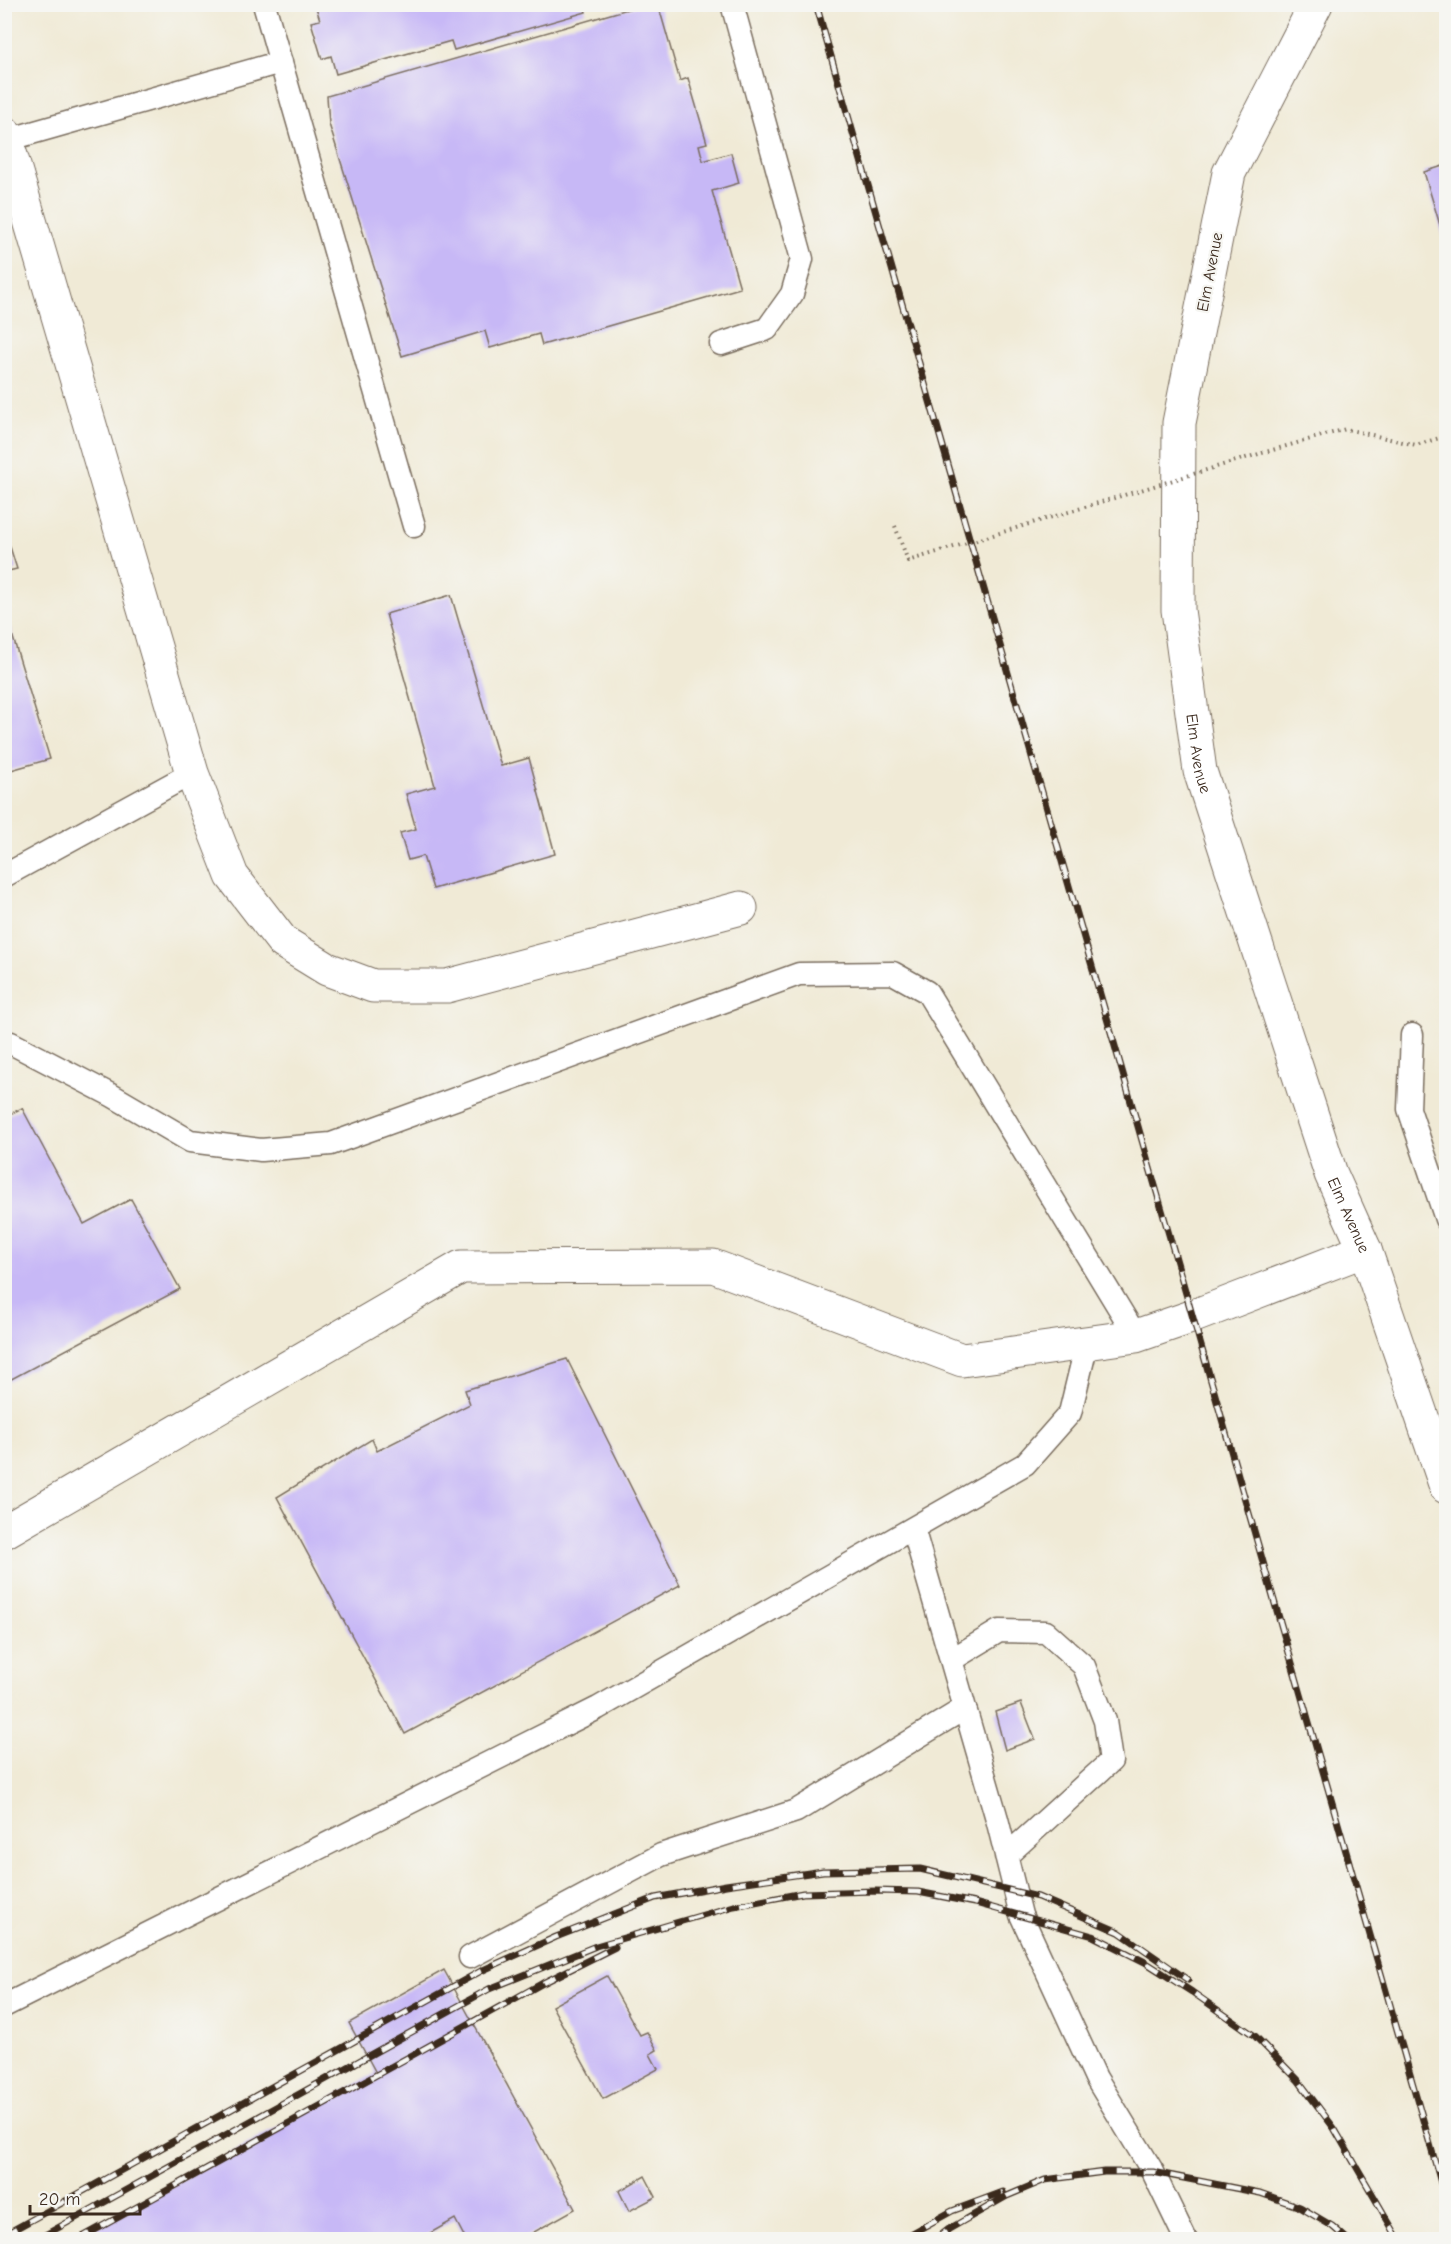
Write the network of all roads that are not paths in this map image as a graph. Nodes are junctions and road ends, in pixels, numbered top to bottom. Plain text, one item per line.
1 (264, 4) edge
2 (732, 4) edge
3 (1316, 4) edge
4 (281, 62) junction
5 (6, 136) edge
6 (722, 344) dead end
7 (414, 526) dead end
8 (192, 773) junction
9 (4, 876) edge
10 (741, 908) dead end
11 (1412, 1035) dead end
12 (4, 1043) edge
13 (1446, 1219) edge
14 (1365, 1250) junction
15 (1136, 1336) junction
16 (1087, 1343) junction
17 (1446, 1487) edge
18 (913, 1528) junction
19 (4, 1532) edge
20 (951, 1660) junction
21 (965, 1708) junction
22 (1006, 1856) junction
23 (470, 1957) dead end
24 (4, 2006) edge
25 (1186, 2240) edge

1 - 4 lane
2 - 6 lane
3 - 14 street, Elm Avenue
4 - 5 lane
4 - 7 lane
5 - 8 street
8 - 9 lane
8 - 10 street
11 - 13 lane
12 - 15 lane
14 - 15 street
14 - 17 street, Elm Avenue
15 - 16 street
16 - 18 lane
16 - 19 street
18 - 20 lane
18 - 24 lane
20 - 21 lane
20 - 22 lane
21 - 22 lane
21 - 23 lane
22 - 25 lane

